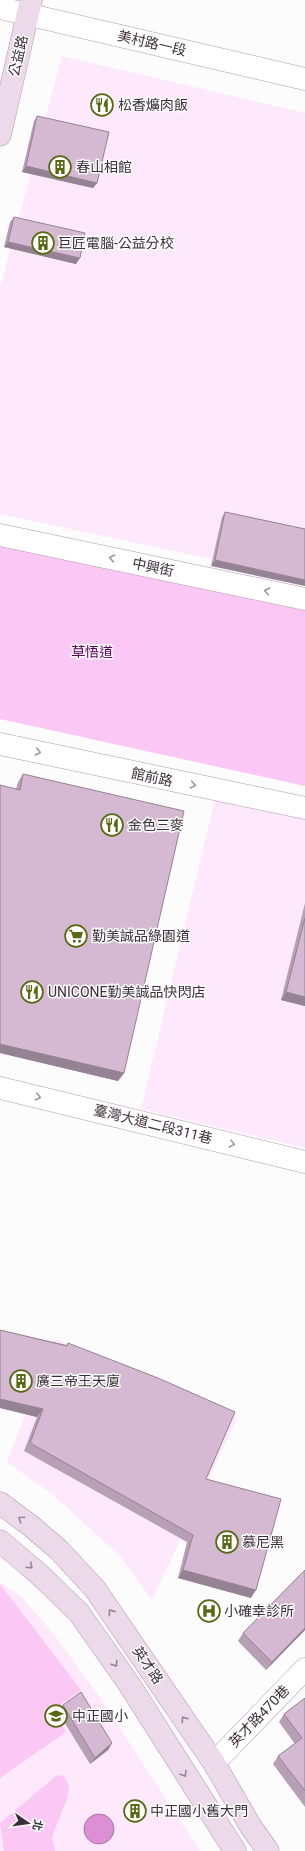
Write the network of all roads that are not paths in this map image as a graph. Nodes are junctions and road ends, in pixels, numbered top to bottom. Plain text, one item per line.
1 (29, 7) edge
2 (0, 8) edge
3 (305, 79) edge
4 (0, 136) edge
5 (0, 535) edge
6 (305, 599) edge
7 (0, 744) edge
8 (305, 808) edge
9 (0, 1088) edge
10 (305, 1162) edge
11 (0, 1504) edge
12 (0, 1541) edge
13 (305, 1669) edge
14 (214, 1763) junction
15 (235, 1851) edge
16 (268, 1851) edge

1 - 2 street, 美村路一段
1 - 3 street, 美村路一段
1 - 4 main road, 公益路
6 -> 5 street, 中興街
7 -> 8 street, 館前路
9 -> 10 street, 臺灣大道二段311巷
14 -> 11 main road, 英才路
12 -> 15 main road, 英才路
13 - 14 street, 英才路470巷
14 - 16 main road, 英才路

